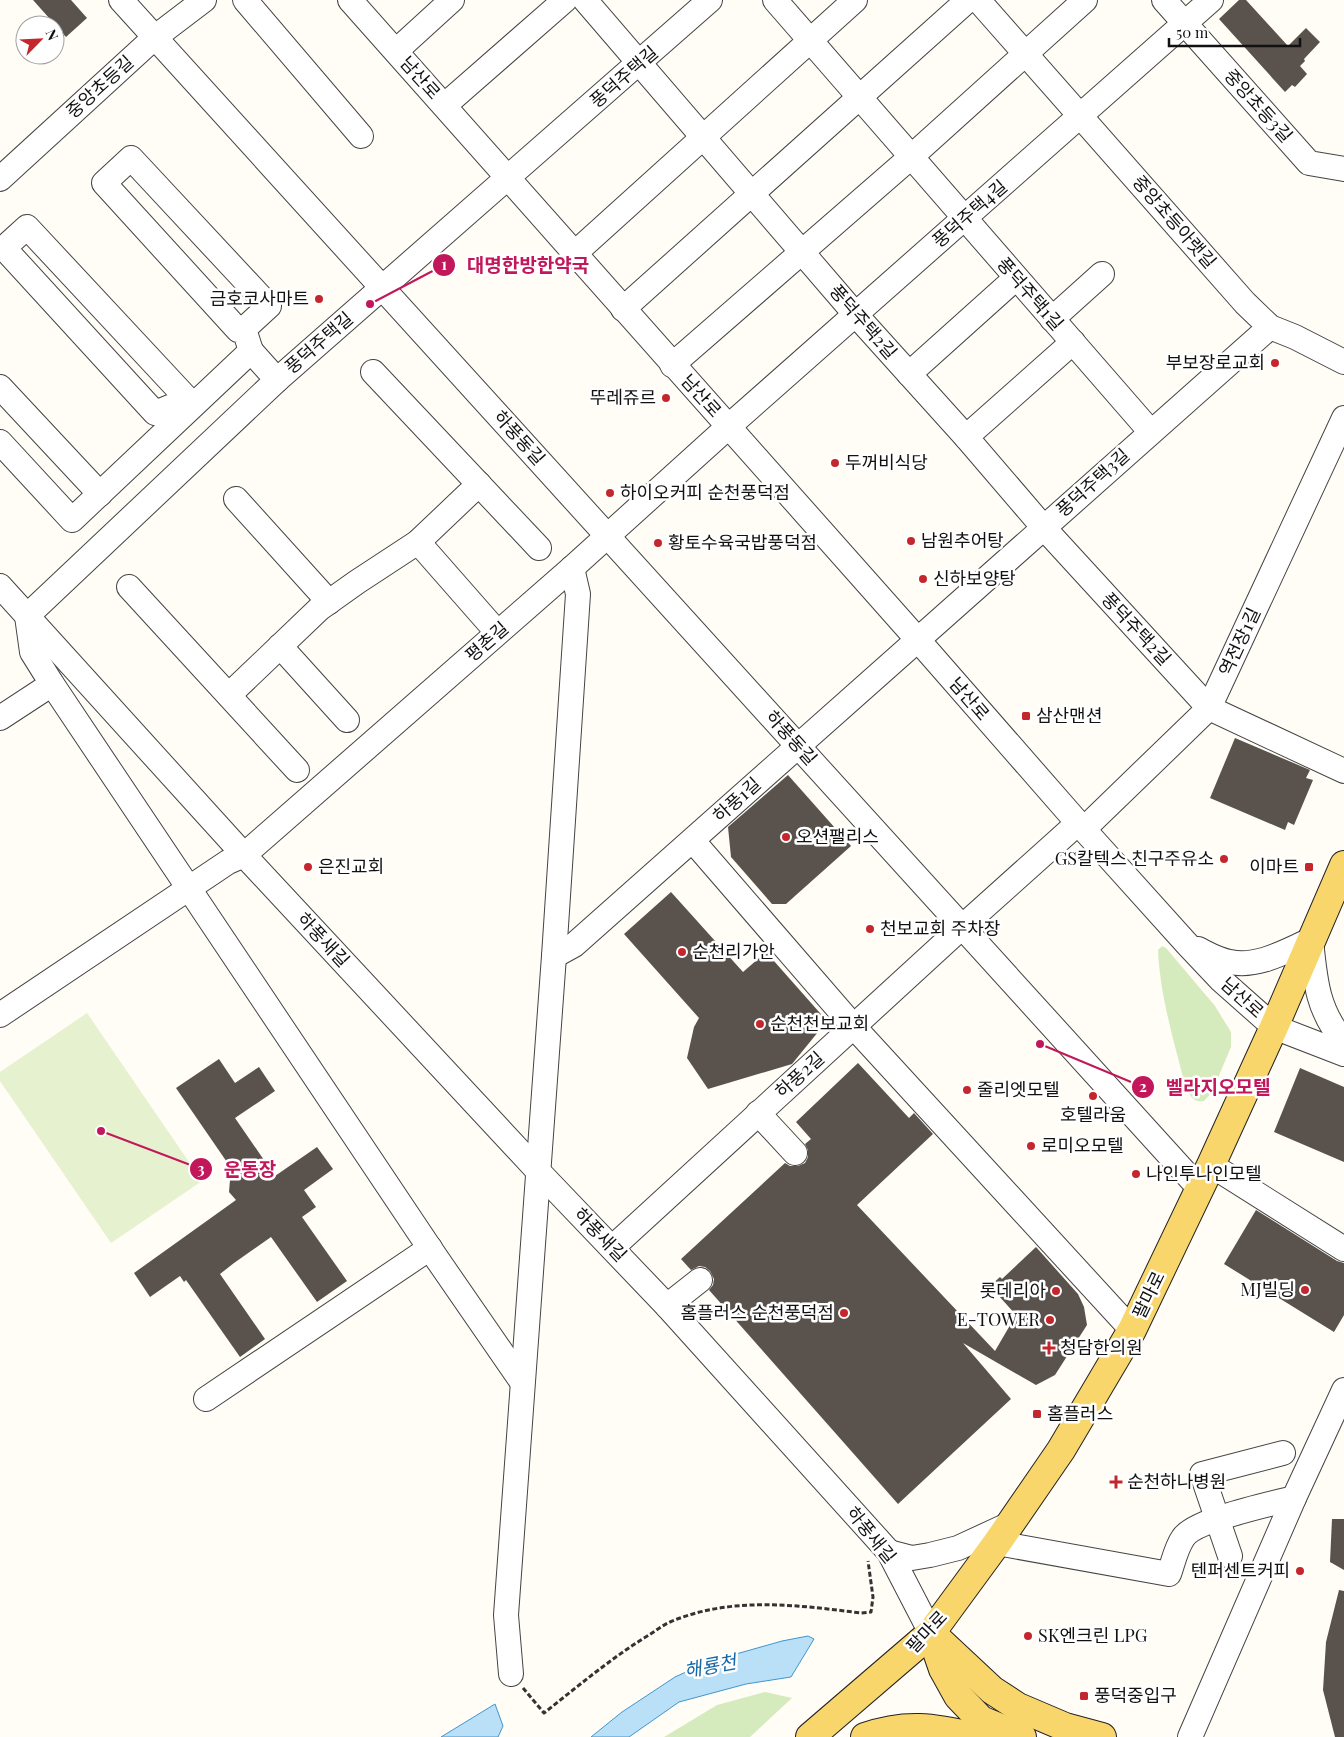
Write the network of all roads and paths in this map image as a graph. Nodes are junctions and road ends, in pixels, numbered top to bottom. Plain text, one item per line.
1 (121, 0) edge
2 (204, 0) edge
3 (245, 0) edge
4 (350, 0) edge
5 (452, 0) edge
6 (565, 0) edge
7 (585, 0) edge
8 (710, 0) edge
9 (775, 0) edge
10 (856, 0) edge
11 (968, 0) edge
12 (978, 0) edge
13 (1085, 0) edge
14 (1164, 0) edge
15 (1211, 0) edge
16 (1184, 24) junction
17 (154, 38) junction
18 (810, 40) junction
19 (396, 51) junction
20 (1027, 54) junction
21 (640, 63) junction
22 (860, 98) junction
23 (445, 105) junction
24 (1081, 115) junction
25 (361, 136) dead end
26 (703, 137) junction
27 (911, 157) junction
28 (1344, 170) edge
29 (508, 178) junction
30 (0, 179) edge
31 (752, 194) junction
32 (964, 219) junction
33 (801, 252) junction
34 (574, 254) junction
35 (1102, 274) dead end
36 (1016, 278) junction
37 (382, 287) junction
38 (623, 309) junction
39 (856, 315) junction
40 (1052, 319) junction
41 (1270, 327) junction
42 (248, 340) junction
43 (1072, 342) junction
44 (1344, 362) edge
45 (672, 365) junction
46 (373, 372) dead end
47 (909, 374) junction
48 (277, 380) junction
49 (0, 387) edge
50 (193, 405) junction
51 (1344, 418) edge
52 (728, 426) junction
53 (1150, 431) junction
54 (966, 437) junction
55 (0, 442) edge
56 (479, 484) junction
57 (100, 494) junction
58 (236, 499) dead end
59 (1044, 528) junction
60 (607, 535) junction
61 (418, 542) junction
62 (539, 548) dead end
63 (572, 568) junction
64 (129, 586) dead end
65 (329, 602) junction
66 (10, 604) edge
67 (497, 632) junction
68 (918, 640) junction
69 (280, 646) junction
70 (52, 684) junction
71 (229, 695) junction
72 (1209, 708) junction
73 (0, 718) edge
74 (347, 720) dead end
75 (798, 745) junction
76 (297, 770) dead end
77 (1344, 772) edge
78 (1081, 826) junction
79 (693, 841) junction
80 (244, 855) junction
81 (1344, 865) edge
82 (190, 888) junction
83 (962, 927) junction
84 (1311, 940) junction
85 (1187, 944) junction
86 (554, 956) junction
87 (0, 1015) edge
88 (854, 1027) junction
89 (1274, 1027) junction
90 (1344, 1042) edge
91 (1344, 1054) edge
92 (758, 1113) junction
93 (795, 1153) dead end
94 (538, 1171) junction
95 (1205, 1177) junction
96 (612, 1247) junction
97 (430, 1248) junction
98 (1344, 1249) edge
99 (700, 1280) dead end
100 (668, 1306) junction
101 (1132, 1330) junction
102 (522, 1382) junction
103 (1344, 1390) edge
104 (206, 1399) dead end
105 (1283, 1453) dead end
106 (1294, 1498) junction
107 (1217, 1520) junction
108 (1004, 1534) junction
109 (890, 1552) junction
110 (863, 1556) dead end
111 (1230, 1556) dead end
112 (931, 1633) junction
113 (511, 1674) joint
114 (810, 1737) edge
115 (866, 1737) edge
116 (974, 1737) edge
117 (1022, 1737) edge
118 (1102, 1737) edge
119 (1190, 1737) edge

1 - 17 street, 하풍동길
2 - 17 street, 중앙초등길
3 - 25 street
4 - 19 street, 남산로
5 - 19 street, 남산로
6 - 23 street, 남산로
7 - 21 street, 풍덕주택2길
8 - 21 street, 풍덕주택길
9 - 18 street, 풍덕주택1길
10 - 18 street
11 - 22 street
12 - 20 street, 중앙초등아랫길
13 - 20 street
14 - 16 street, 중앙초등3길
15 - 16 street, 풍덕주택4길
16 - 24 street, 풍덕주택4길
16 - 28 street, 중앙초등3길
17 - 30 street, 중앙초등길
17 - 37 street, 하풍동길
18 - 22 street, 풍덕주택1길
18 - 26 street
19 - 23 street, 남산로
20 - 24 street, 중앙초등아랫길
20 - 27 street
21 - 26 street, 풍덕주택2길
21 - 29 street, 풍덕주택길
22 - 27 street, 풍덕주택1길
22 - 31 street
23 - 29 street, 남산로
24 - 32 street, 풍덕주택4길
24 - 41 street, 중앙초등아랫길
26 - 31 street, 풍덕주택2길
26 - 34 street
27 - 32 street, 풍덕주택1길
27 - 33 street
29 - 34 street, 남산로
29 - 37 street, 풍덕주택길
31 - 33 street, 풍덕주택2길
31 - 38 street
32 - 36 street, 풍덕주택1길
32 - 39 street, 풍덕주택4길
33 - 39 street, 풍덕주택2길
33 - 45 street, 남산로
34 - 38 street, 남산로
35 - 40 street
36 - 40 street, 풍덕주택1길
36 - 47 street
37 - 48 street, 풍덕주택길
37 - 60 street, 하풍동길
38 - 45 street, 남산로
39 - 47 street, 풍덕주택2길
39 - 52 street, 풍덕주택4길
40 - 43 street, 풍덕주택1길
41 - 44 street, 중앙초등아랫길
41 - 53 street, 풍덕주택3길
42 - 42 street
42 - 48 street
42 - 50 street
43 - 53 street, 풍덕주택1길
43 - 54 street
45 - 52 street, 남산로
46 - 56 street
47 - 54 street, 풍덕주택2길
48 - 66 street, 풍덕주택길
49 - 57 street
50 - 50 street
50 - 57 street
51 - 72 street, 역전장1길
52 - 60 street, 평촌길
52 - 68 street, 남산로
53 - 59 street, 풍덕주택3길
54 - 59 street, 풍덕주택2길
55 - 57 street
56 - 61 street
56 - 62 street
58 - 65 street
59 - 68 street, 풍덕주택3길
59 - 72 street, 풍덕주택2길
60 - 63 street, 평촌길
60 - 75 street, 하풍동길
61 - 65 street
61 - 67 street
63 - 67 street, 평촌길
63 - 86 street
64 - 71 street
65 - 69 street
66 - 70 street
66 - 80 street, 하풍새길
67 - 80 street, 평촌길
68 - 75 street, 하풍1길
68 - 78 street, 남산로
69 - 71 street
69 - 74 street
70 - 73 street
70 - 82 street
71 - 76 street
72 - 77 street, 풍덕주택2길
72 - 78 street, 역전장1길
75 - 79 street, 하풍1길
75 - 83 street, 하풍동길
78 - 83 street, 하풍2길
78 - 85 street, 남산로
79 - 86 street, 하풍1길
79 - 88 street
80 - 82 street, 평촌길
80 - 94 street, 하풍새길
81 - 84 main road, 팔마로
82 - 87 street, 평촌길
82 - 97 street
83 - 88 street, 하풍2길
83 - 95 street, 하풍동길
84 - 85 street
84 - 89 main road, 팔마로
84 - 90 street
85 - 89 street, 남산로
86 - 94 street
88 - 92 street, 하풍2길
88 - 101 street
89 - 91 street
89 - 95 main road, 팔마로
92 - 93 street
92 - 96 street, 하풍2길
94 - 96 street, 하풍새길
94 - 102 street
95 - 98 street, 하풍동길
95 - 101 main road, 팔마로
96 - 100 street, 하풍새길
97 - 102 street
97 - 104 street
99 - 100 street
100 - 109 street, 하풍새길
101 - 108 main road, 팔마로
102 - 113 street
103 - 106 street
105 - 107 street
106 - 107 street
106 - 119 street
107 - 108 street
107 - 111 street
108 - 109 street
108 - 112 main road, 팔마로
109 - 112 street, 하풍새길
110 - 113 path
112 - 114 main road, 팔마로
112 - 117 main road
112 - 118 main road
115 - 116 main road

